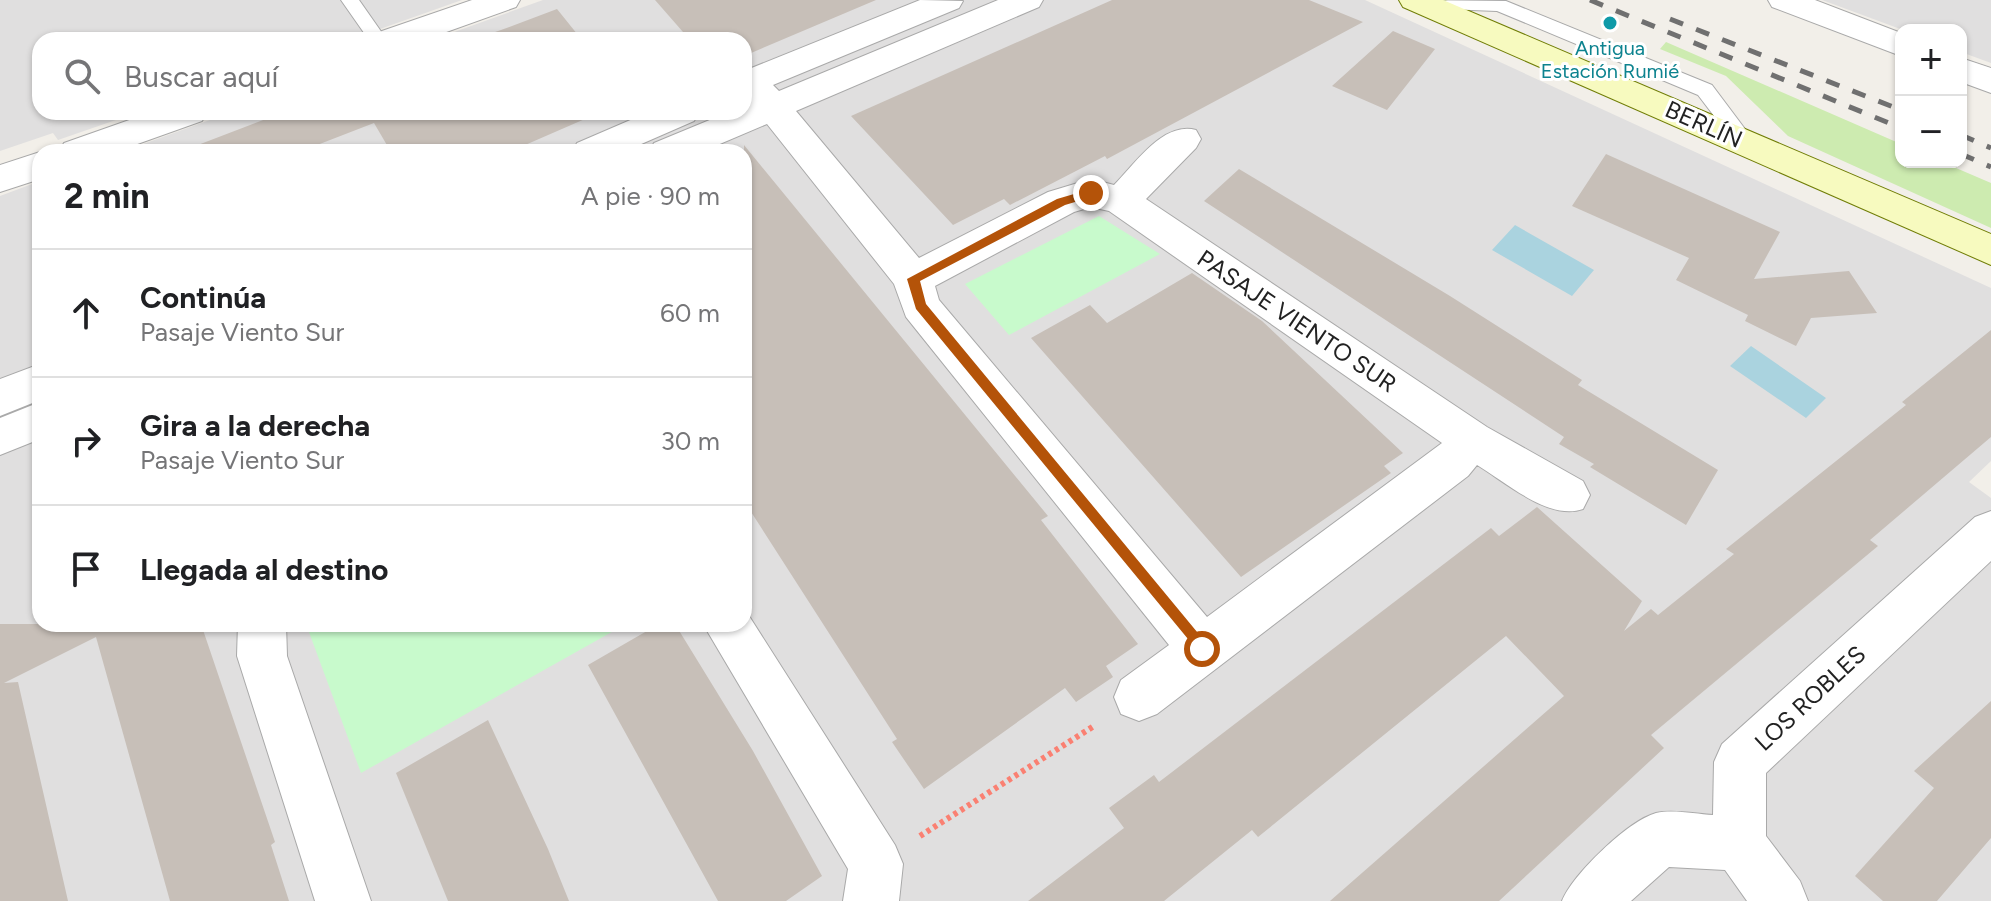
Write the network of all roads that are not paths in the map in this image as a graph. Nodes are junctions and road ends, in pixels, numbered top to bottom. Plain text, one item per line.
1 (350, 0) edge
2 (504, 0) edge
3 (950, 0) edge
4 (1027, 0) edge
5 (1784, 0) edge
6 (1417, 1) edge
7 (372, 32) edge
8 (414, 32) edge
9 (1895, 43) edge
10 (1967, 71) edge
11 (1991, 81) edge
12 (756, 91) edge
13 (167, 120) edge
14 (663, 120) edge
15 (714, 120) edge
16 (1183, 139) dead end
17 (99, 144) edge
18 (608, 144) edge
19 (679, 144) edge
20 (32, 168) edge
21 (0, 179) edge
22 (1121, 201) junction
23 (1991, 250) edge
24 (913, 279) junction
25 (32, 384) edge
26 (0, 398) edge
27 (32, 423) edge
28 (0, 437) edge
29 (1472, 440) junction
30 (1567, 495) dead end
31 (1991, 531) edge
32 (262, 632) edge
33 (732, 632) edge
34 (1202, 649) junction
35 (1139, 697) road end
36 (1739, 844) junction
37 (874, 882) edge
38 (343, 901) edge
39 (1590, 901) edge
40 (1780, 901) edge

1 - 7 lane
2 - 8 street
3 - 12 street
4 - 12 street
5 - 9 street
6 - 23 main road, BERLÍN
10 - 11 street
12 - 24 street
13 - 17 street
14 - 18 street
15 - 19 street
16 - 22 street
20 - 21 street
22 - 24 street, PASAJE VIENTO SUR
22 - 29 street, PASAJE VIENTO SUR
24 - 34 street
25 - 26 street
27 - 28 street
29 - 30 street, PASAJE VIENTO SUR
29 - 34 street
31 - 36 street, LOS ROBLES
32 - 38 street
33 - 37 street
34 - 35 street
36 - 39 street
36 - 40 street

